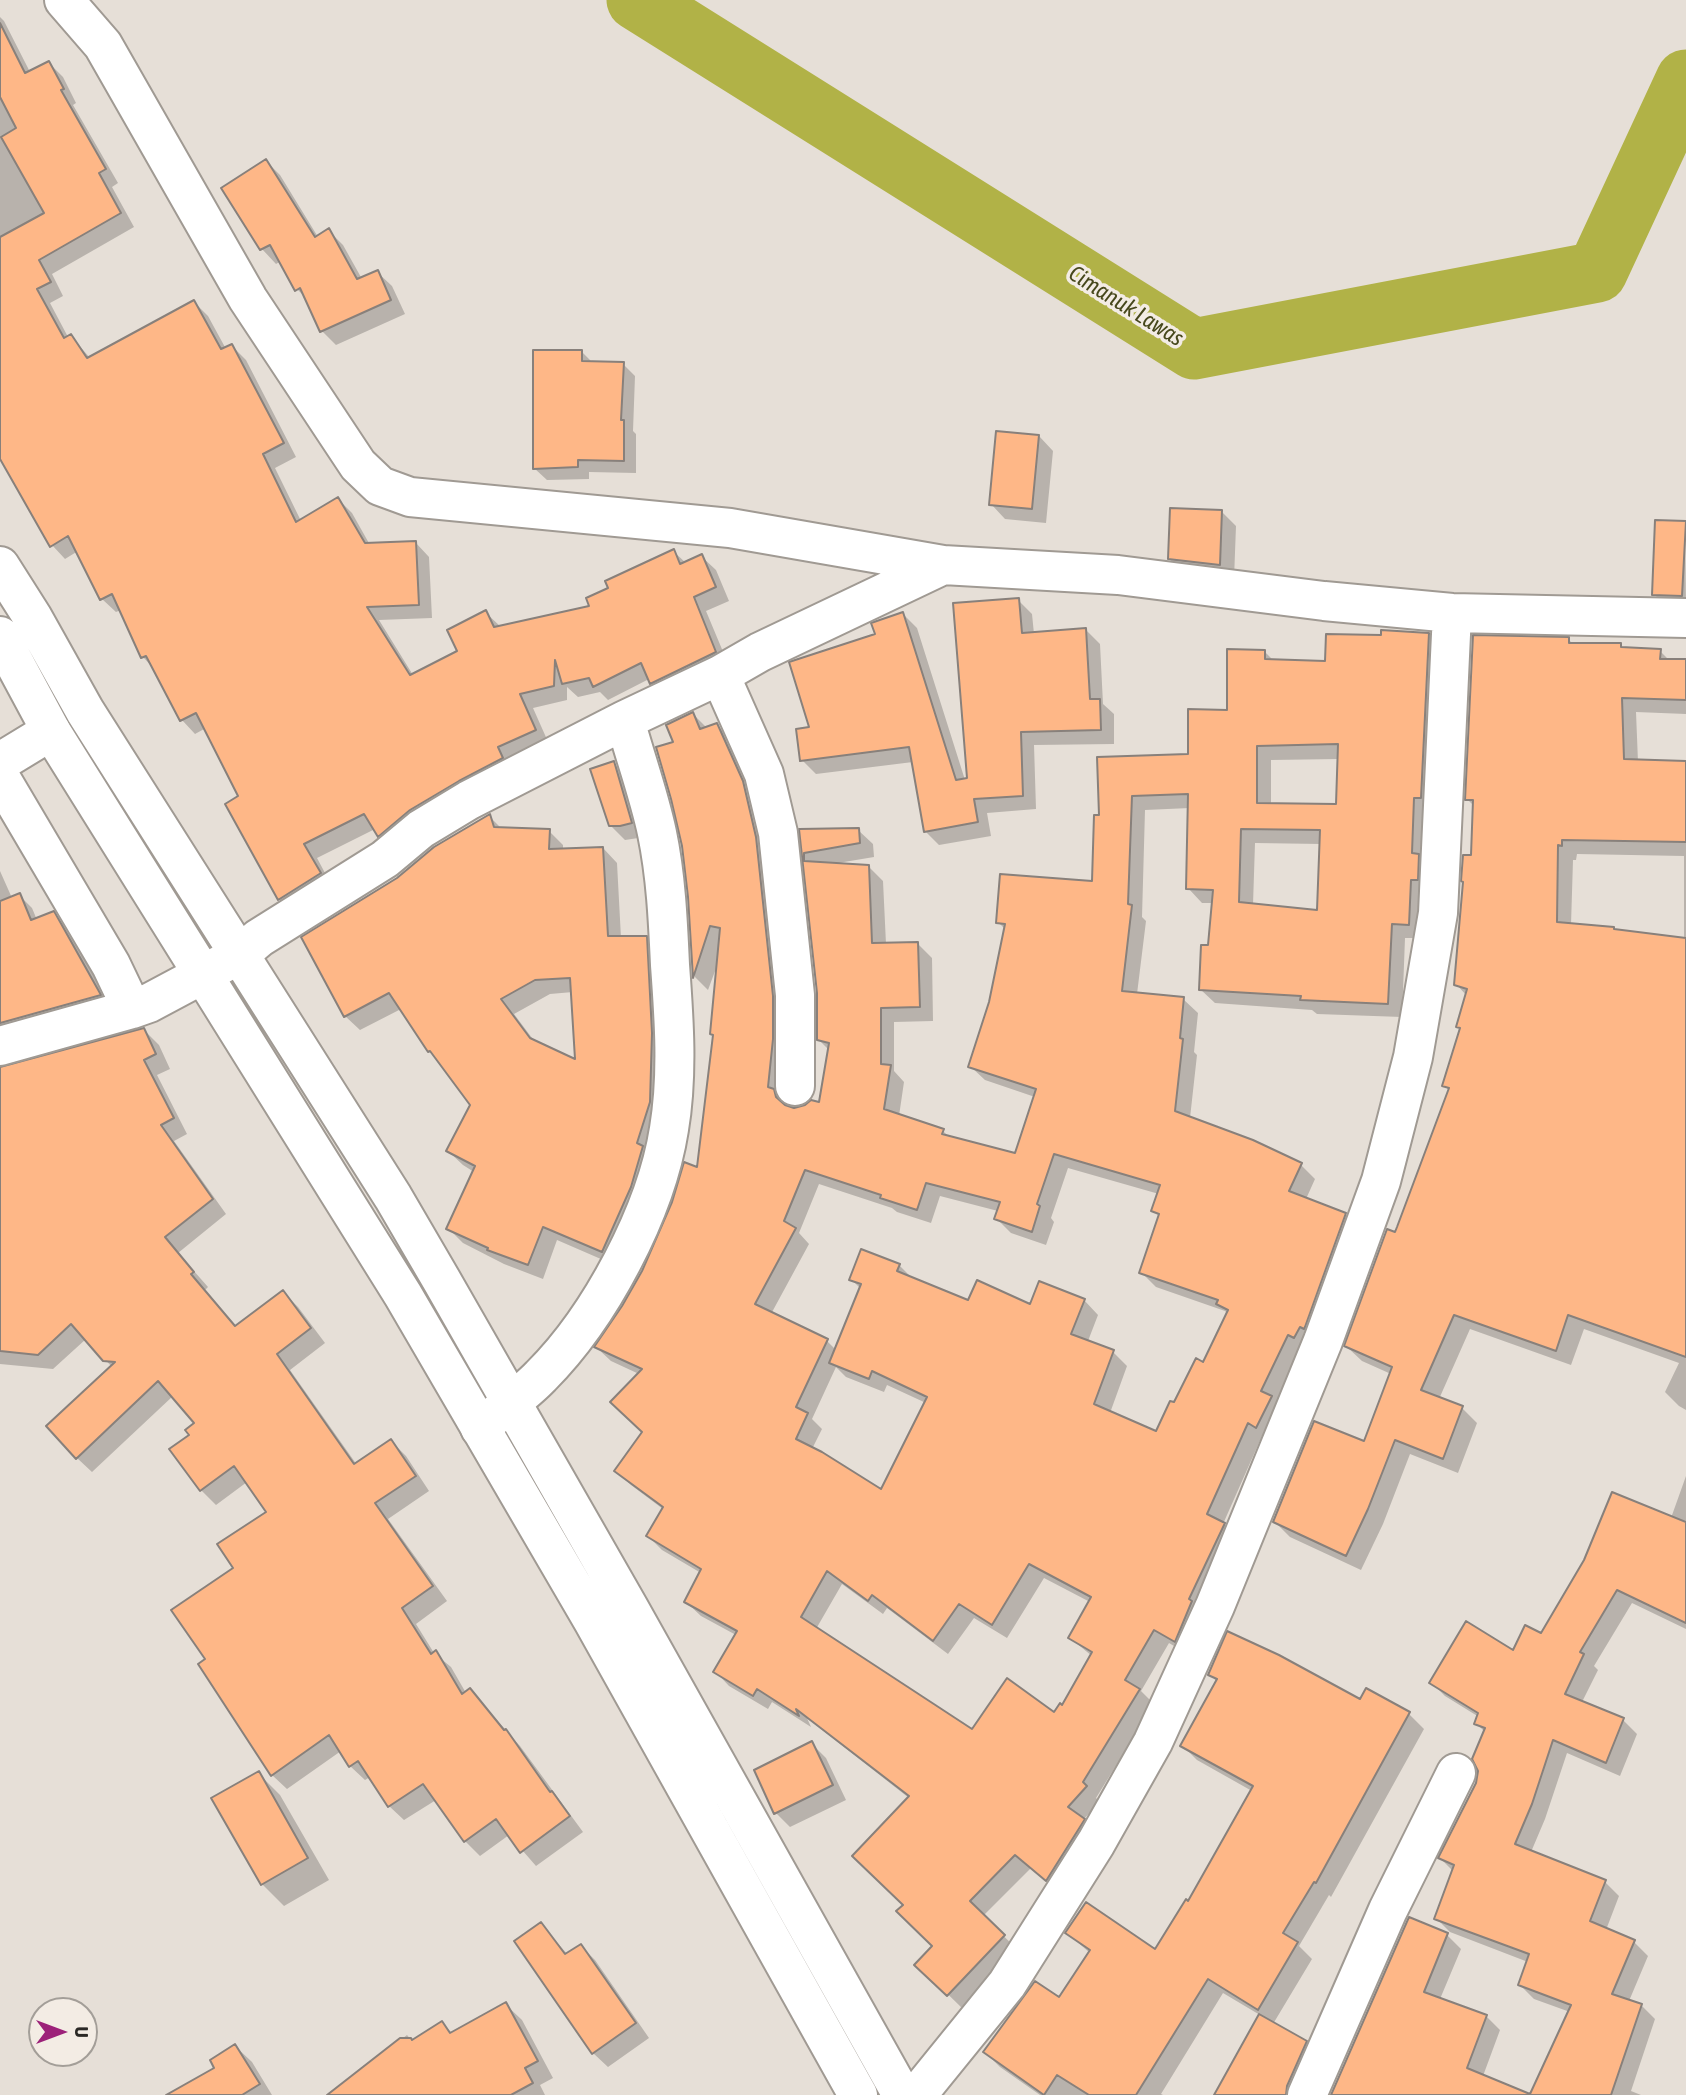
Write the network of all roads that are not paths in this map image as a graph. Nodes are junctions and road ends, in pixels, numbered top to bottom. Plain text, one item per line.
1 (64, 0) edge
2 (943, 565) junction
3 (0, 566) edge
4 (1452, 613) junction
5 (1686, 618) edge
6 (0, 636) edge
7 (720, 675) junction
8 (85, 711) junction
9 (625, 720) junction
10 (51, 731) junction
11 (0, 762) edge
12 (0, 777) edge
13 (248, 947) junction
14 (166, 993) junction
15 (0, 1046) edge
16 (795, 1086) dead end
17 (376, 1170) junction
18 (342, 1195) junction
19 (524, 1390) junction
20 (480, 1428) junction
21 (1456, 1773) dead end
22 (738, 1803) junction
23 (707, 1825) junction
24 (917, 2089) edge
25 (858, 2095) edge
26 (1307, 2095) edge

1 - 2 street
2 - 4 street
2 - 7 street
3 - 8 street
4 - 5 street
4 - 24 street
6 - 10 street
7 - 9 street
7 - 16 street
8 - 10 street
8 - 13 street
9 - 13 street
9 - 19 street
10 - 11 street
10 - 14 street
12 - 14 street
13 - 14 street
13 - 17 street
14 - 15 street
14 - 18 street
17 - 18 street
17 - 19 street
18 - 20 street
19 - 20 street
19 - 22 street
20 - 23 street
21 - 26 street
22 - 23 street
22 - 24 street
23 - 25 street

